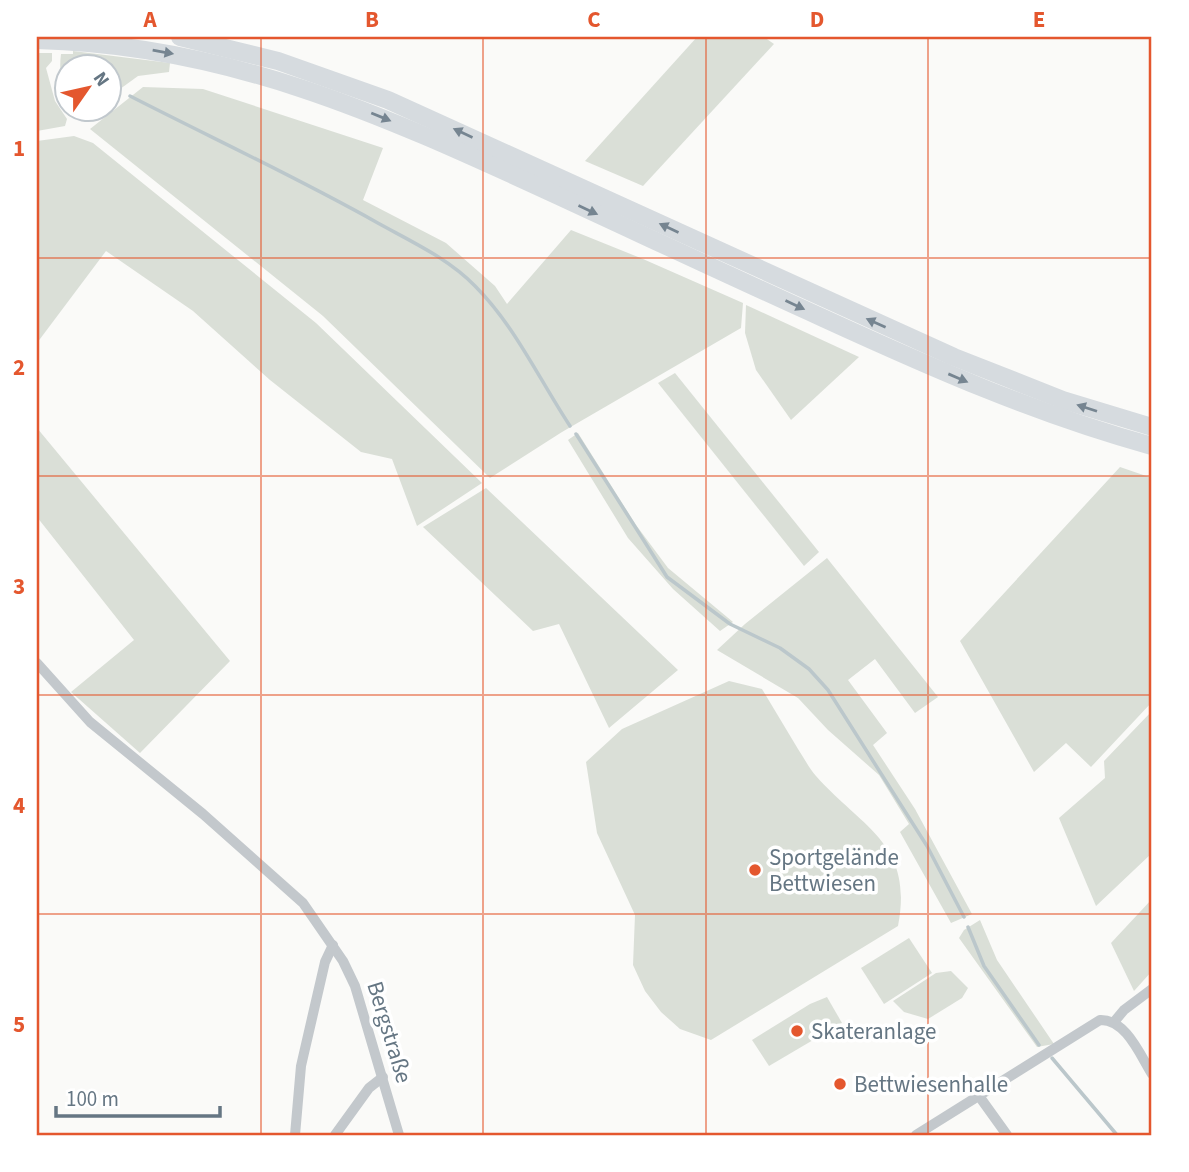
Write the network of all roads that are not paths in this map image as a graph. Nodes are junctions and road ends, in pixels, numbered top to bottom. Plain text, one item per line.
1 (180, 37) edge
2 (38, 40) edge
3 (1152, 428) edge
4 (1152, 446) edge
5 (37, 663) edge
6 (332, 945) junction
7 (1152, 989) edge
8 (1114, 1022) junction
9 (1152, 1074) edge
10 (383, 1077) junction
11 (979, 1096) junction
12 (295, 1135) edge
13 (335, 1135) edge
14 (399, 1135) edge
15 (916, 1135) edge
16 (1007, 1135) edge

3 -> 1 highway
2 -> 4 highway
5 - 6 street, Bergstraße
6 - 10 street, Bergstraße
6 - 12 street
7 - 8 street
8 - 9 street
8 - 11 street
10 - 13 street
10 - 14 street, Bergstraße
11 - 15 street
11 - 16 street

